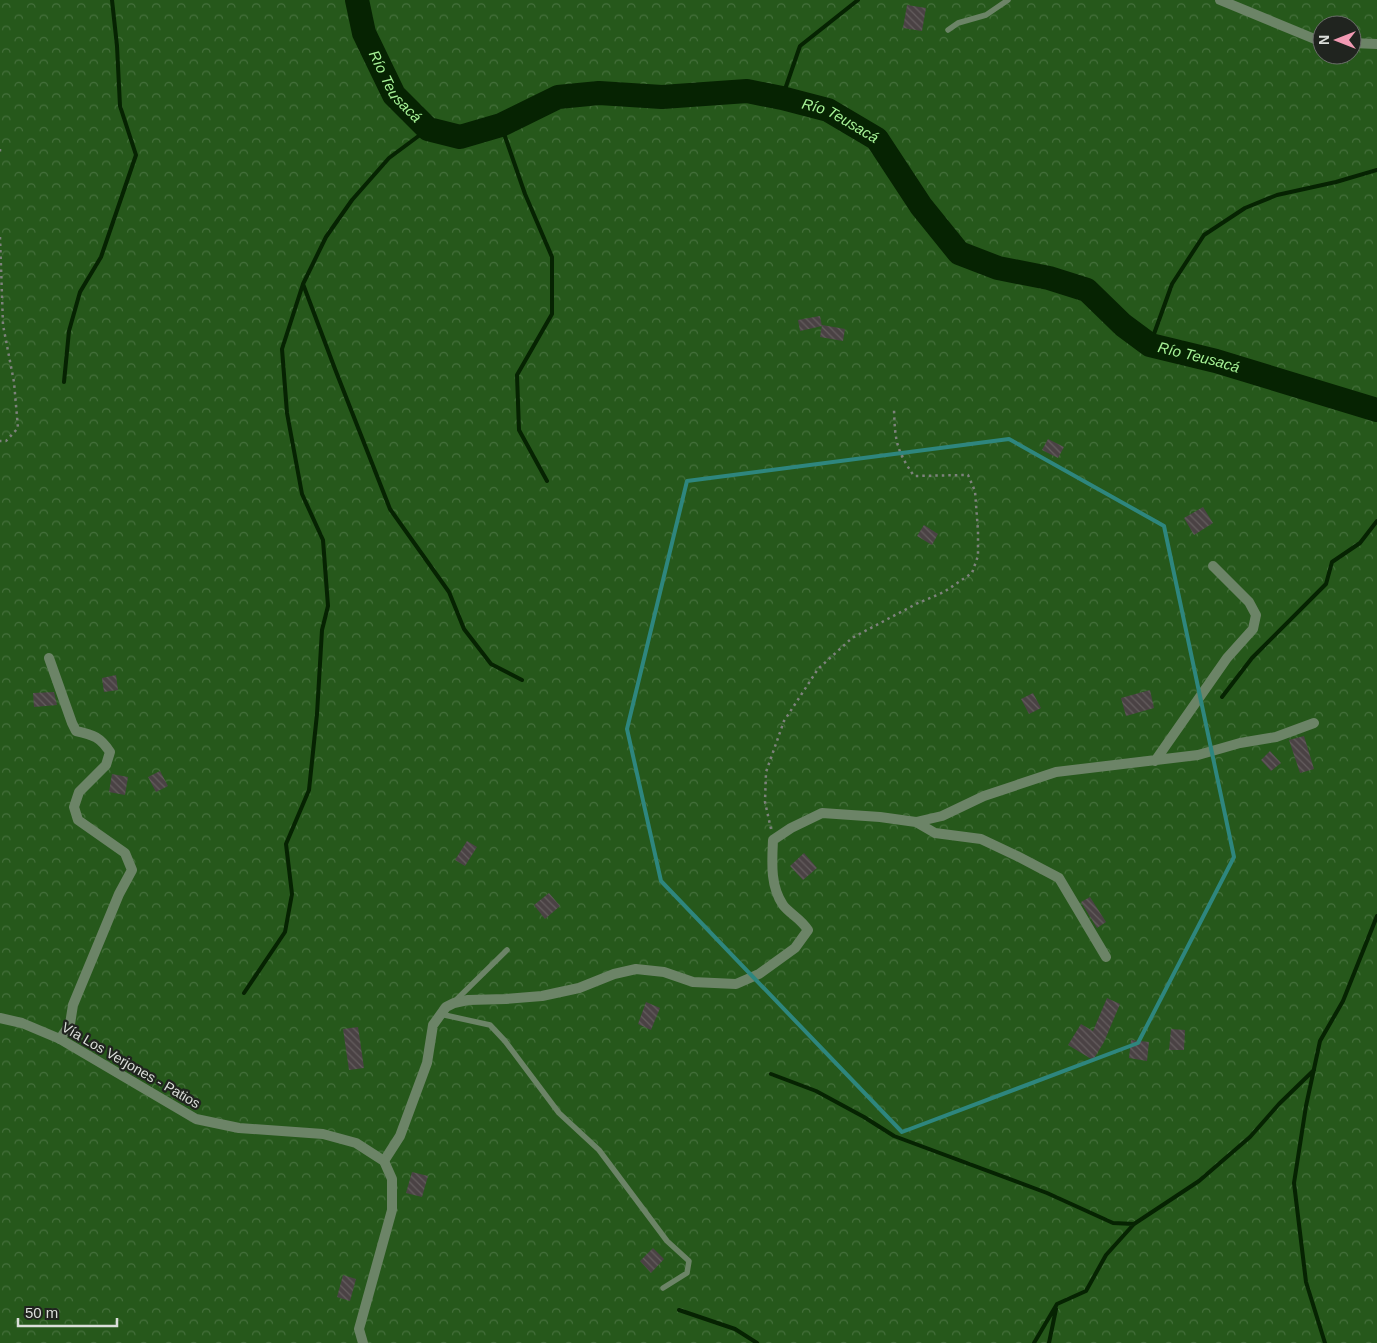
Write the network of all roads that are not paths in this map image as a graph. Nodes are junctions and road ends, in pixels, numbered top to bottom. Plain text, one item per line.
1 (1008, 0) edge
2 (1220, 0) edge
3 (948, 30) dead end
4 (1312, 38) edge
5 (1362, 43) edge
6 (1377, 44) edge
7 (1213, 566) dead end
8 (49, 658) dead end
9 (1314, 723) dead end
10 (1155, 760) junction
11 (916, 822) junction
12 (507, 950) dead end
13 (1106, 957) dead end
14 (454, 1003) junction
15 (440, 1014) junction
16 (0, 1018) edge
17 (60, 1039) junction
18 (384, 1161) junction
19 (663, 1288) dead end
20 (363, 1343) edge

1 - 3 lane
2 - 4 street
5 - 6 street
7 - 10 street
8 - 17 street
9 - 10 street
10 - 11 street
11 - 13 street
11 - 14 street
12 - 14 lane
14 - 15 street
15 - 18 street
15 - 19 lane
16 - 17 street, Vía Los Verjones - Patios
17 - 18 street, Vía Los Verjones - Patios
18 - 20 street

